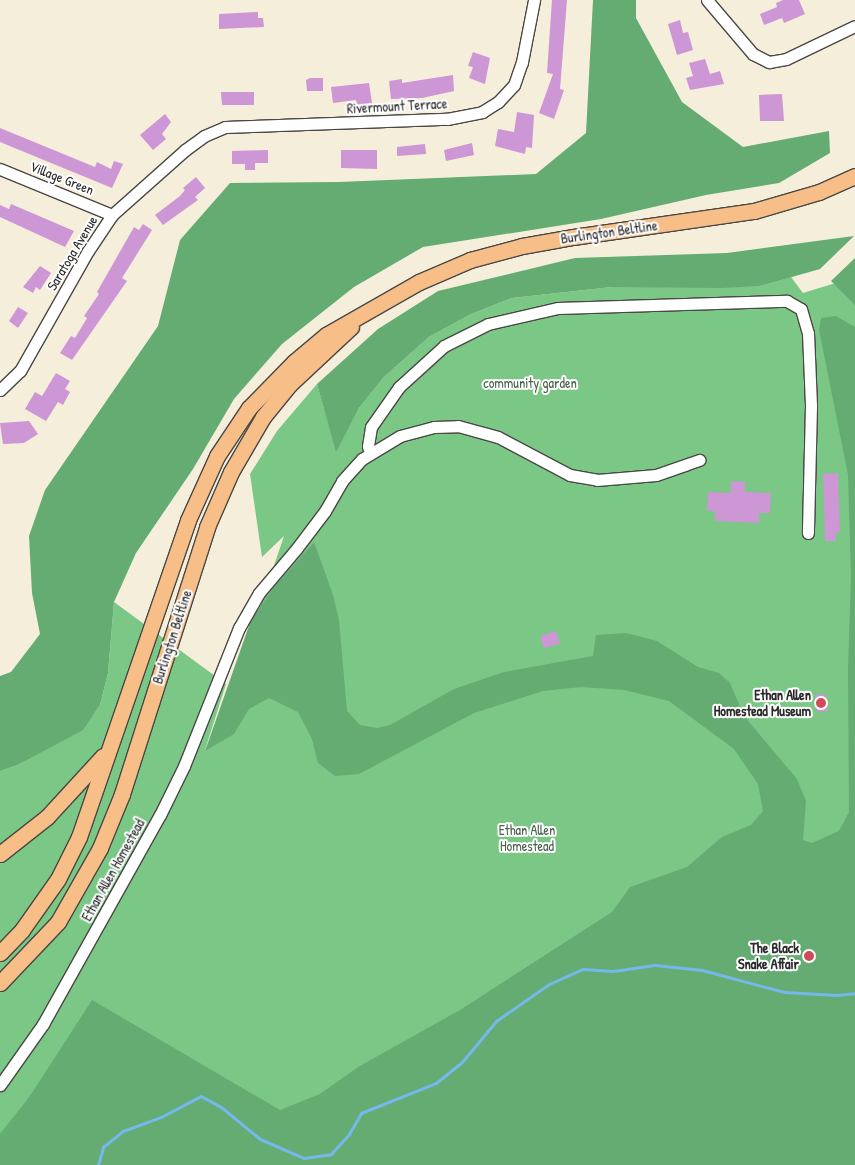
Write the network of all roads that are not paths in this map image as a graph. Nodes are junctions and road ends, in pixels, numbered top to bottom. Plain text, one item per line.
1 (534, 0) edge
2 (707, 0) edge
3 (855, 26) edge
4 (244, 126) joint
5 (0, 169) edge
6 (855, 176) edge
7 (112, 215) junction
8 (371, 309) junction
9 (0, 390) edge
10 (370, 453) junction
11 (699, 460) dead end
12 (808, 533) dead end
13 (110, 747) junction
14 (0, 854) edge
15 (0, 953) edge
16 (0, 983) edge
17 (0, 1084) edge

1 - 4 street, Rivermount Terrace
2 - 3 street
4 - 7 street, Saratoga Avenue
5 - 7 street, Village Green
6 - 8 main road, Burlington Beltline
7 - 9 street, Saratoga Avenue
8 - 13 main road, Burlington Beltline
8 - 16 main road, Burlington Beltline
10 - 11 street, Ethan Allen Homestead
10 - 12 street
10 - 17 street, Ethan Allen Homestead
13 - 14 main road
13 - 15 main road, Burlington Beltline

